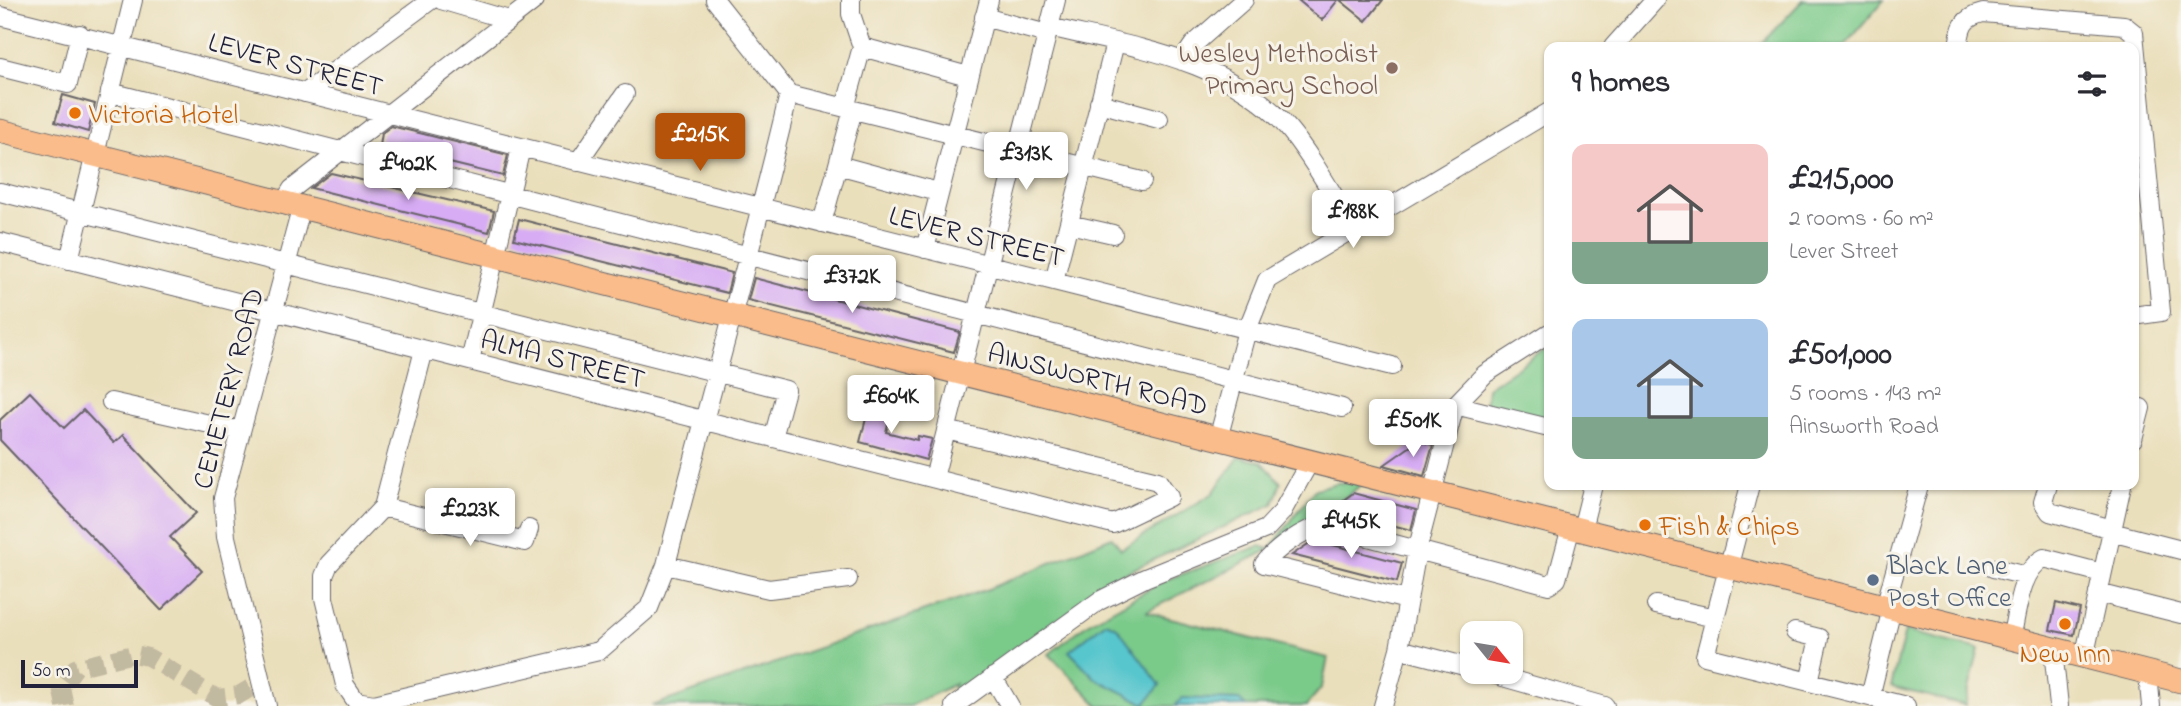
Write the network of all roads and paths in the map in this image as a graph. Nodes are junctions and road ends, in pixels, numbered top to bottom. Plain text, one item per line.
1 (133, 0) edge
2 (431, 0) edge
3 (441, 0) edge
4 (535, 0) edge
5 (715, 0) edge
6 (852, 0) edge
7 (1056, 0) edge
8 (1244, 0) edge
9 (1656, 0) edge
10 (986, 8) edge
11 (0, 16) edge
12 (509, 20) junction
13 (1048, 30) junction
14 (80, 34) junction
15 (1618, 42) edge
16 (1959, 42) edge
17 (2135, 42) edge
18 (1115, 43) junction
19 (122, 44) junction
20 (862, 47) junction
21 (1182, 61) junction
22 (0, 68) edge
23 (968, 76) junction
24 (2139, 85) edge
25 (110, 92) junction
26 (305, 93) junction
27 (625, 94) dead end
28 (789, 94) junction
29 (1099, 103) junction
30 (849, 109) junction
31 (388, 114) junction
32 (1544, 115) edge
33 (1158, 120) dead end
34 (0, 131) edge
35 (953, 135) junction
36 (522, 148) junction
37 (1017, 150) junction
38 (338, 153) junction
39 (95, 154) junction
40 (578, 162) junction
41 (838, 165) junction
42 (1083, 167) junction
43 (1142, 181) dead end
44 (0, 192) edge
45 (938, 192) junction
46 (510, 197) junction
47 (293, 204) junction
48 (762, 208) junction
49 (81, 211) junction
50 (822, 223) junction
51 (1069, 224) junction
52 (1353, 227) junction
53 (1113, 234) dead end
54 (0, 242) edge
55 (925, 249) junction
56 (496, 254) junction
57 (747, 257) junction
58 (69, 260) junction
59 (287, 265) junction
60 (988, 265) junction
61 (1054, 281) junction
62 (274, 313) junction
63 (975, 313) junction
64 (481, 314) junction
65 (730, 314) junction
66 (2139, 315) edge
67 (1247, 330) junction
68 (1544, 335) edge
69 (424, 350) junction
70 (470, 361) junction
71 (1392, 366) dead end
72 (715, 373) junction
73 (960, 374) junction
74 (1233, 379) junction
75 (111, 402) dead end
76 (1455, 405) junction
77 (1342, 408) dead end
78 (2141, 408) dead end
79 (2139, 416) edge
80 (703, 420) junction
81 (1544, 427) edge
82 (946, 430) junction
83 (241, 431) junction
84 (773, 438) junction
85 (1218, 439) junction
86 (1310, 461) junction
87 (934, 478) junction
88 (1591, 490) edge
89 (1748, 490) edge
90 (1918, 490) edge
91 (2047, 490) edge
92 (2121, 490) edge
93 (1432, 491) junction
94 (383, 507) junction
95 (1577, 528) junction
96 (529, 529) dead end
97 (2111, 531) junction
98 (2180, 547) edge
99 (1417, 551) junction
100 (666, 565) junction
101 (1993, 568) dead end
102 (1728, 569) junction
103 (2102, 573) junction
104 (2027, 576) junction
105 (849, 580) dead end
106 (2098, 593) junction
107 (1407, 600) junction
108 (1656, 605) dead end
109 (1888, 607) junction
110 (2181, 614) edge
111 (1715, 618) junction
112 (1795, 632) dead end
113 (2011, 639) junction
114 (1399, 649) junction
115 (2053, 650) junction
116 (2084, 658) junction
117 (1460, 665) edge
118 (2148, 674) junction
119 (992, 677) junction
120 (2181, 681) edge
121 (1809, 682) junction
122 (1523, 683) edge
123 (1870, 697) junction
124 (267, 706) edge
125 (954, 706) edge
126 (1010, 706) edge
127 (1383, 706) edge
128 (1605, 706) edge
129 (1906, 706) edge
130 (2059, 706) edge
131 (2151, 706) edge

1 - 19 street
2 - 26 street
3 - 12 street
4 - 12 street
5 - 28 street
6 - 20 street
7 - 13 street
8 - 21 street
9 - 15 street
10 - 13 street
10 - 23 street
11 - 14 street, LEVER STREET
12 - 31 street
13 - 18 street
13 - 37 street
14 - 19 street, LEVER STREET
14 - 22 street
16 - 17 street
18 - 21 street
18 - 29 street
19 - 25 street
19 - 26 street, LEVER STREET
20 - 23 street
20 - 30 street
21 - 52 street
23 - 35 street
24 - 66 street
25 - 38 street
25 - 39 street
26 - 31 street, LEVER STREET
27 - 40 street
28 - 30 street
28 - 48 street
29 - 33 street
29 - 42 street
30 - 35 street
30 - 41 street
31 - 36 street, LEVER STREET
31 - 38 street
32 - 52 street
34 - 39 main road, AINSWORTH ROAD
35 - 37 street
35 - 45 street
36 - 40 street, LEVER STREET
36 - 46 street
37 - 42 street
37 - 60 street
38 - 46 street
38 - 47 street
39 - 47 main road, AINSWORTH ROAD
39 - 49 street
40 - 48 street, LEVER STREET
41 - 45 street
41 - 50 street
42 - 43 street
42 - 51 street
44 - 49 street
45 - 55 street
46 - 56 street
46 - 57 street
47 - 56 main road, AINSWORTH ROAD
47 - 59 street, CEMETERY ROAD
48 - 50 street, LEVER STREET
48 - 57 street
49 - 58 street
49 - 59 street
50 - 55 street, LEVER STREET
51 - 53 street
51 - 61 street
52 - 67 street
54 - 58 street, ALMA STREET
55 - 60 street, LEVER STREET
56 - 64 street
56 - 65 main road, AINSWORTH ROAD
57 - 63 street
57 - 65 street
58 - 62 street, ALMA STREET
59 - 62 street, CEMETERY ROAD
59 - 64 street
60 - 61 street, LEVER STREET
60 - 63 street
61 - 67 street, LEVER STREET
62 - 69 street, ALMA STREET
62 - 83 street, CEMETERY ROAD
63 - 73 street
63 - 74 street
64 - 70 street
64 - 72 street
65 - 72 street
65 - 73 main road, AINSWORTH ROAD
67 - 71 street, LEVER STREET
67 - 74 street
68 - 76 street
69 - 70 street, ALMA STREET
69 - 94 street
70 - 80 street, ALMA STREET
72 - 80 street
72 - 84 street
73 - 82 street
73 - 85 main road, AINSWORTH ROAD
74 - 77 street
74 - 85 street
75 - 83 street
76 - 81 street
76 - 93 street
78 - 79 street
80 - 84 street, ALMA STREET
80 - 100 street
82 - 87 street
82 - 87 street, ALMA STREET
83 - 124 street, CEMETERY ROAD
84 - 87 street, ALMA STREET
85 - 86 main road, AINSWORTH ROAD
86 - 93 main road, AINSWORTH ROAD
86 - 119 street
88 - 95 street
89 - 102 street
90 - 109 street
91 - 97 street
92 - 97 street
93 - 95 main road, AINSWORTH ROAD
93 - 99 street
94 - 96 street
94 - 100 street
95 - 99 street
95 - 102 main road, AINSWORTH ROAD
97 - 98 street
97 - 103 street
99 - 107 street
99 - 107 street
100 - 105 street
101 - 104 street
102 - 109 main road, AINSWORTH ROAD
102 - 111 street
103 - 104 street
103 - 106 street
104 - 113 street
106 - 110 street
106 - 116 street
107 - 114 street
108 - 111 street
109 - 113 main road, AINSWORTH ROAD
109 - 123 street
111 - 121 street
112 - 121 street
113 - 115 main road, AINSWORTH ROAD
114 - 117 street
114 - 127 street
115 - 116 main road, AINSWORTH ROAD
115 - 130 street
116 - 118 main road, AINSWORTH ROAD
118 - 120 main road, AINSWORTH ROAD
118 - 131 street
119 - 125 street
119 - 126 street
121 - 123 street
122 - 128 street
123 - 129 street

